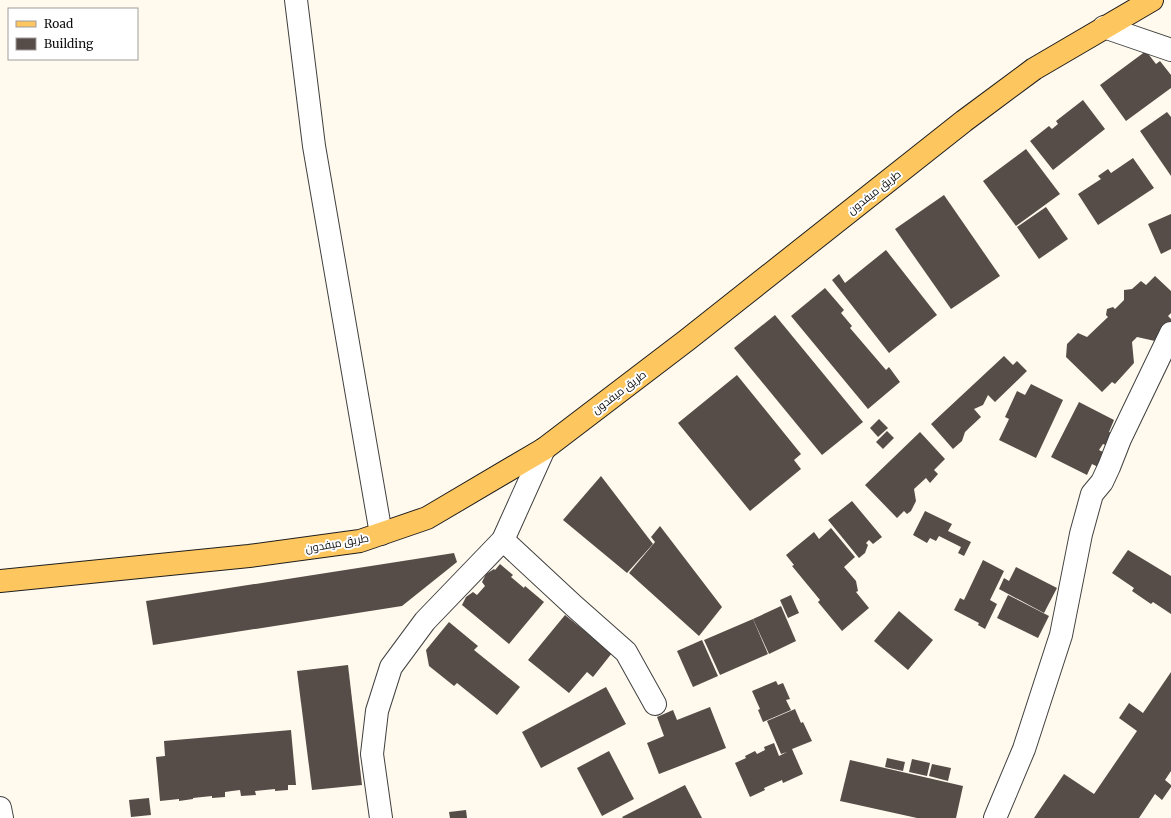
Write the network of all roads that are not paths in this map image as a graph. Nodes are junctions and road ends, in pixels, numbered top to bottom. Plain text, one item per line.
1 (296, 0) edge
2 (1152, 0) edge
3 (1104, 27) junction
4 (1171, 50) edge
5 (1171, 333) edge
6 (544, 449) junction
7 (381, 534) junction
8 (503, 540) junction
9 (0, 581) edge
10 (655, 704) dead end
11 (0, 808) edge
12 (2, 818) edge
13 (380, 818) edge
14 (996, 818) edge

1 - 7 street
2 - 3 main road, طريق ميفدون
3 - 4 street
3 - 6 main road, طريق ميفدون
5 - 14 street
6 - 7 main road, طريق ميفدون
6 - 8 street
7 - 9 main road, طريق ميفدون
8 - 10 street
8 - 13 street
11 - 12 street

